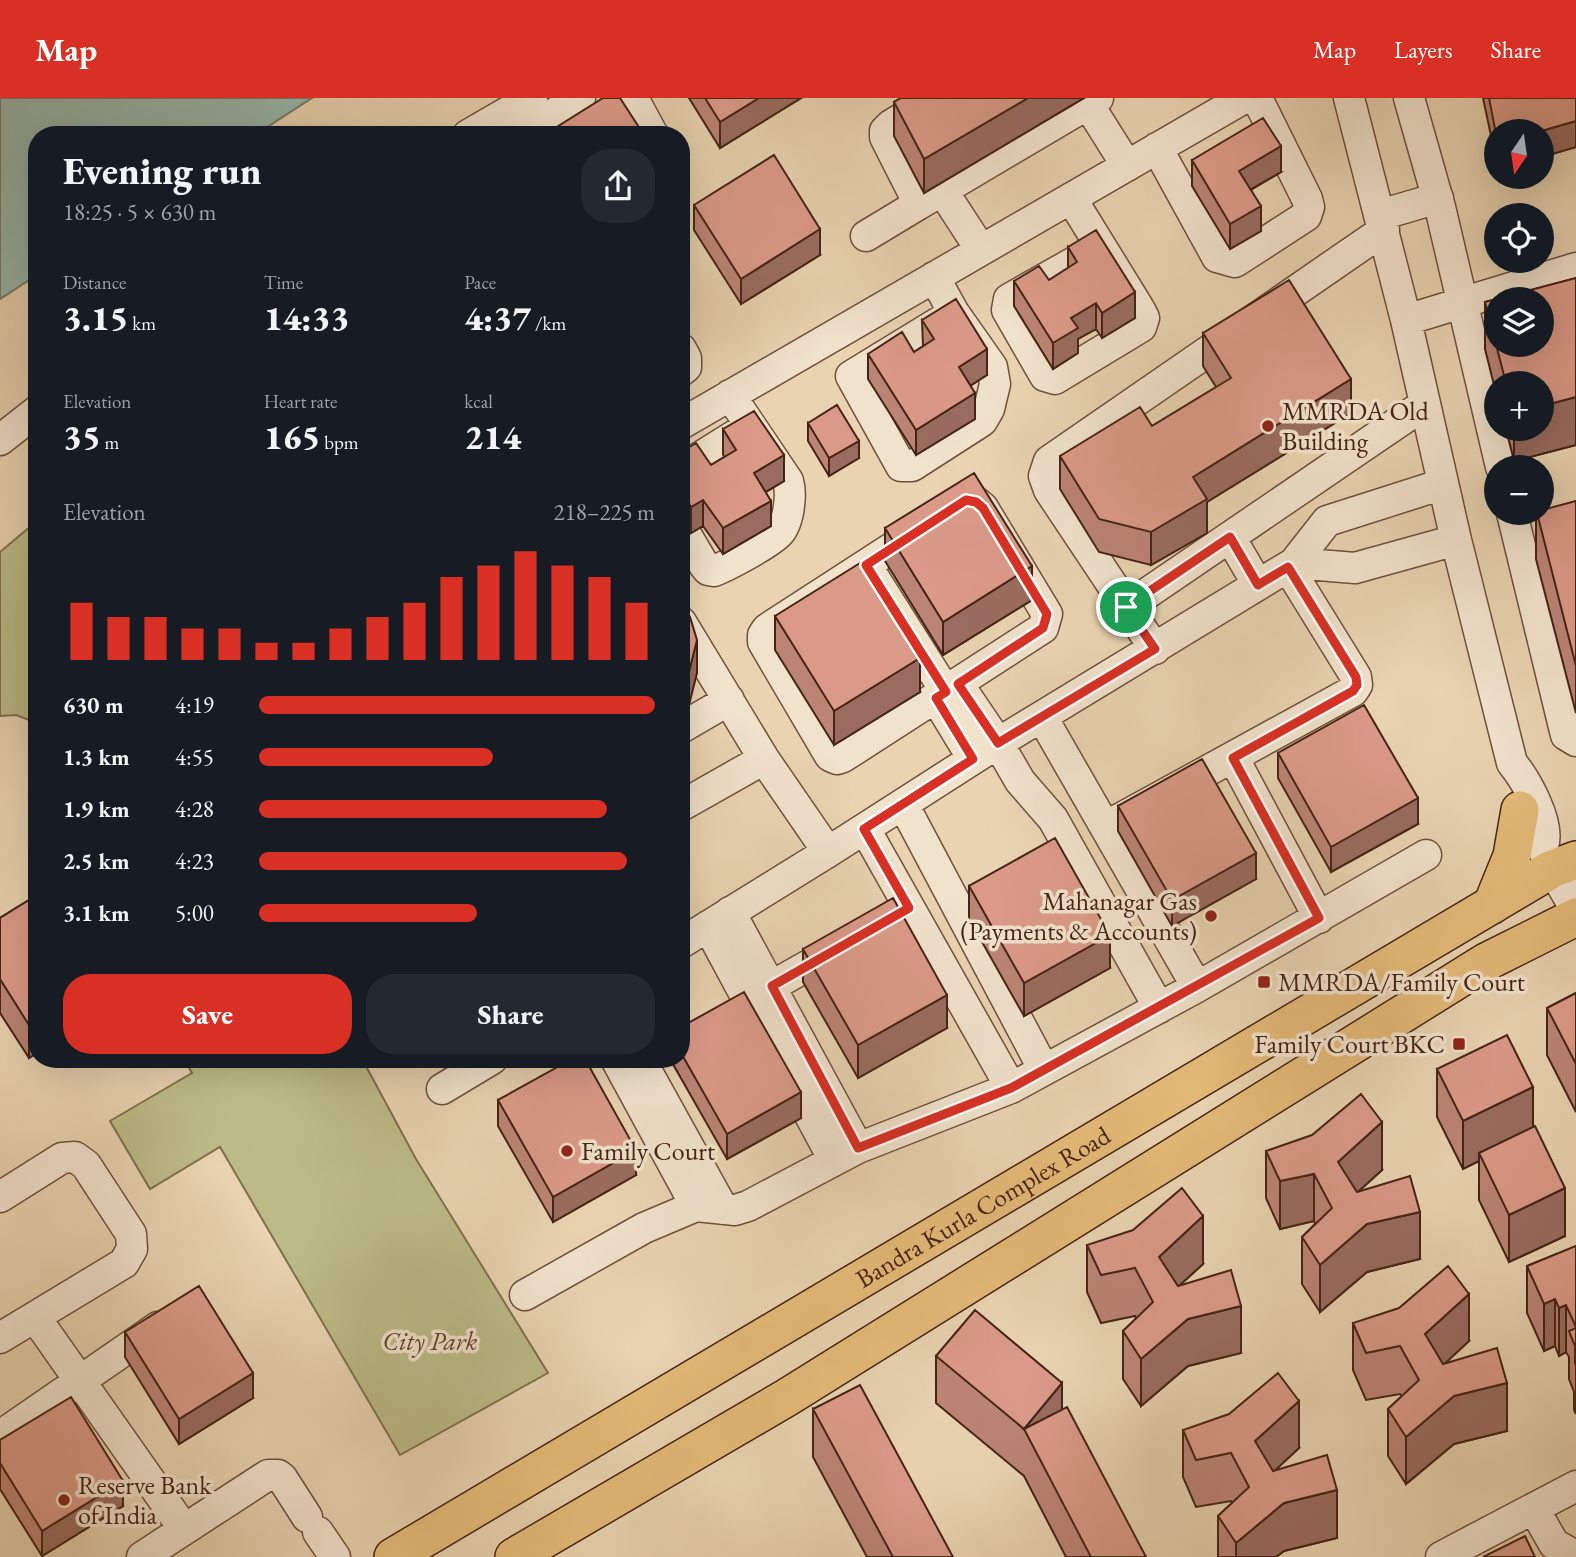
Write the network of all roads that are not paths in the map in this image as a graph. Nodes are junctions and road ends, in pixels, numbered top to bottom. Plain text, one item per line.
1 (532, 98) edge
2 (580, 98) edge
3 (633, 98) edge
4 (936, 98) edge
5 (1244, 98) edge
6 (1257, 98) edge
7 (1349, 98) edge
8 (1409, 98) edge
9 (1093, 101) edge
10 (484, 126) edge
11 (533, 126) edge
12 (648, 126) edge
13 (1157, 148) junction
14 (1127, 166) junction
15 (931, 197) junction
16 (1071, 198) junction
17 (1438, 198) junction
18 (1382, 222) junction
19 (866, 236) dead end
20 (1101, 247) junction
21 (981, 250) junction
22 (1576, 268) edge
23 (934, 277) junction
24 (1461, 303) junction
25 (954, 313) junction
26 (1406, 320) junction
27 (730, 395) junction
28 (1425, 404) junction
29 (28, 418) edge
30 (690, 419) edge
31 (750, 426) junction
32 (0, 440) edge
33 (1498, 455) edge
34 (690, 463) edge
35 (1443, 484) junction
36 (1515, 525) edge
37 (1230, 537) junction
38 (1455, 540) junction
39 (690, 541) edge
40 (866, 565) junction
41 (1291, 565) junction
42 (1258, 585) junction
43 (1126, 607) junction
44 (690, 637) edge
45 (1155, 649) junction
46 (947, 691) junction
47 (729, 700) junction
48 (1042, 717) junction
49 (690, 723) edge
50 (1576, 741) edge
51 (998, 743) junction
52 (1233, 758) junction
53 (764, 759) junction
54 (973, 759) junction
55 (1512, 763) junction
56 (690, 801) edge
57 (903, 804) junction
58 (1521, 810) junction
59 (1105, 827) junction
60 (864, 829) junction
61 (828, 852) junction
62 (1426, 855) dead end
63 (1557, 859) edge
64 (1492, 905) junction
65 (1576, 910) edge
66 (1576, 917) edge
67 (1319, 918) junction
68 (719, 919) junction
69 (891, 923) junction
70 (690, 937) edge
71 (1197, 987) junction
72 (770, 996) junction
73 (1159, 1008) junction
74 (477, 1068) edge
75 (622, 1068) edge
76 (651, 1068) edge
77 (1044, 1070) junction
78 (1011, 1088) junction
79 (442, 1089) dead end
80 (846, 1154) junction
81 (0, 1197) edge
82 (709, 1207) junction
83 (525, 1295) dead end
84 (179, 1312) edge
85 (34, 1317) junction
86 (0, 1338) edge
87 (80, 1381) junction
88 (0, 1436) edge
89 (1576, 1486) edge
90 (1534, 1509) junction
91 (184, 1529) junction
92 (1576, 1556) edge
93 (142, 1557) edge
94 (335, 1557) edge
95 (393, 1557) edge
96 (514, 1557) edge
97 (1441, 1557) edge

1 - 10 street
2 - 11 street
3 - 12 street
4 - 15 street
5 - 13 street
6 - 13 street
7 - 18 street
8 - 17 street
9 - 14 street
9 - 15 street
13 - 14 street
14 - 16 street
15 - 19 street
15 - 21 street
16 - 20 street
16 - 21 street
17 - 18 street
17 - 24 street
18 - 26 street
18 - 43 street
20 - 20 street
21 - 23 street
22 - 24 street
23 - 25 street
23 - 27 street
24 - 26 street
24 - 33 street
25 - 25 street
26 - 28 street
27 - 30 street
27 - 31 street
28 - 35 street
28 - 37 street
29 - 32 street
31 - 34 street
31 - 39 street
35 - 38 street
35 - 41 street
36 - 50 street
37 - 42 street
37 - 43 street
38 - 41 street
38 - 55 street
40 - 46 street
40 - 46 street
40 - 46 street
41 - 42 street
41 - 52 street
42 - 45 street
43 - 45 street
44 - 47 street
45 - 48 street
46 - 51 street
46 - 54 street
47 - 49 street
47 - 53 street
48 - 51 street
48 - 59 street
51 - 54 street
51 - 73 street
52 - 59 street
52 - 67 street
53 - 56 street
53 - 61 street
54 - 57 street
55 - 58 street
55 - 63 street
57 - 60 street
57 - 77 street
58 - 63 street
58 - 64 main road
59 - 71 street
60 - 61 street
60 - 69 street
61 - 68 street
62 - 67 street
63 - 64 main road, Bandra Kurla Complex Road
63 - 65 street
64 - 95 main road, Bandra Kurla Complex Road
66 - 96 main road, Bandra Kurla Complex Road
67 - 71 street
68 - 70 street
68 - 72 street
69 - 72 street
69 - 78 street
71 - 73 street
72 - 80 street
73 - 77 street
74 - 79 street
75 - 82 street
76 - 82 street
77 - 78 street
78 - 80 street
80 - 82 street
81 - 85 street
82 - 83 street
84 - 87 street
85 - 86 street
85 - 87 street
87 - 88 street
87 - 91 street
89 - 90 street
90 - 92 street
90 - 97 street
91 - 93 street
91 - 94 street

